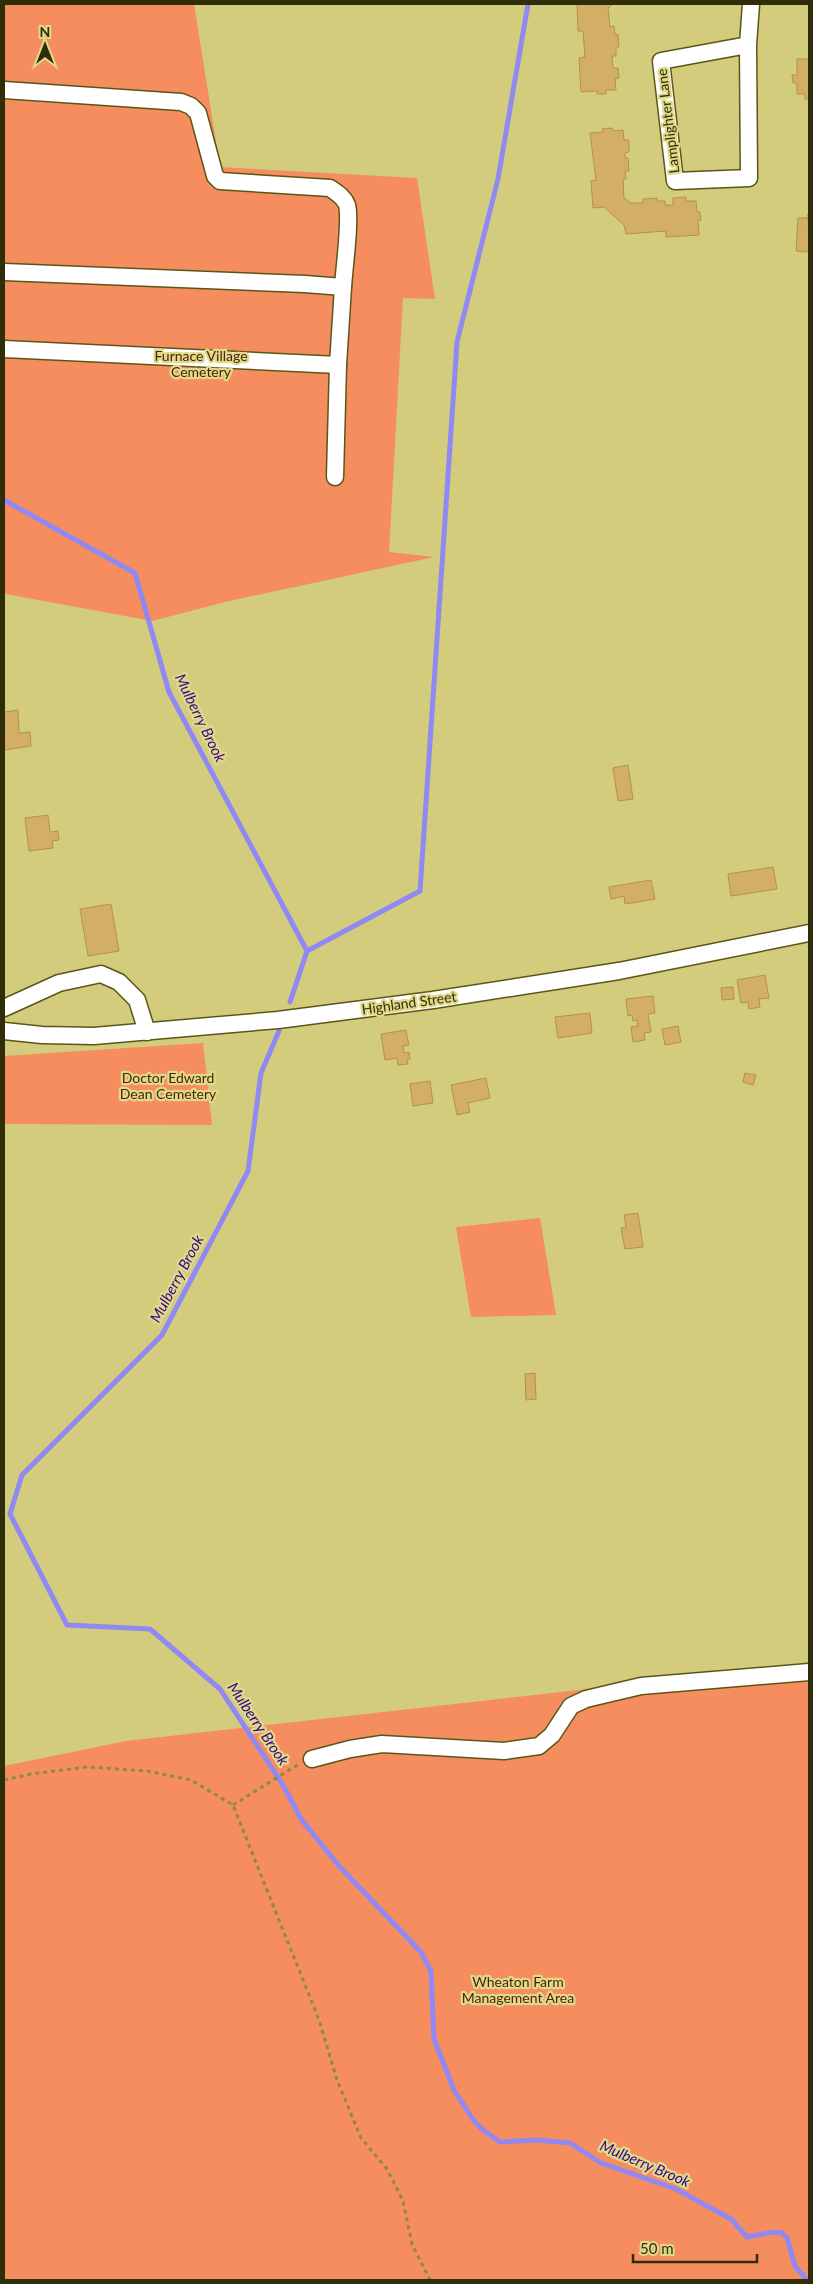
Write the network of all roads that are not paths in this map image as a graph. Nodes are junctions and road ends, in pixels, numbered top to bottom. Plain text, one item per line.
1 (751, 4) edge
2 (748, 45) junction
3 (4, 90) edge
4 (4, 272) edge
5 (343, 287) junction
6 (4, 349) edge
7 (338, 365) junction
8 (335, 477) dead end
9 (809, 933) edge
10 (4, 1008) edge
11 (4, 1031) edge
12 (147, 1032) junction
13 (809, 1672) edge
14 (312, 1759) dead end

1 - 2 street, Lamplighter Lane
2 - 2 street, Lamplighter Lane
3 - 5 street
4 - 5 street
5 - 7 street
6 - 7 street
7 - 8 street
9 - 12 street, Highland Street
10 - 12 street
11 - 12 street, Highland Street
13 - 14 street

